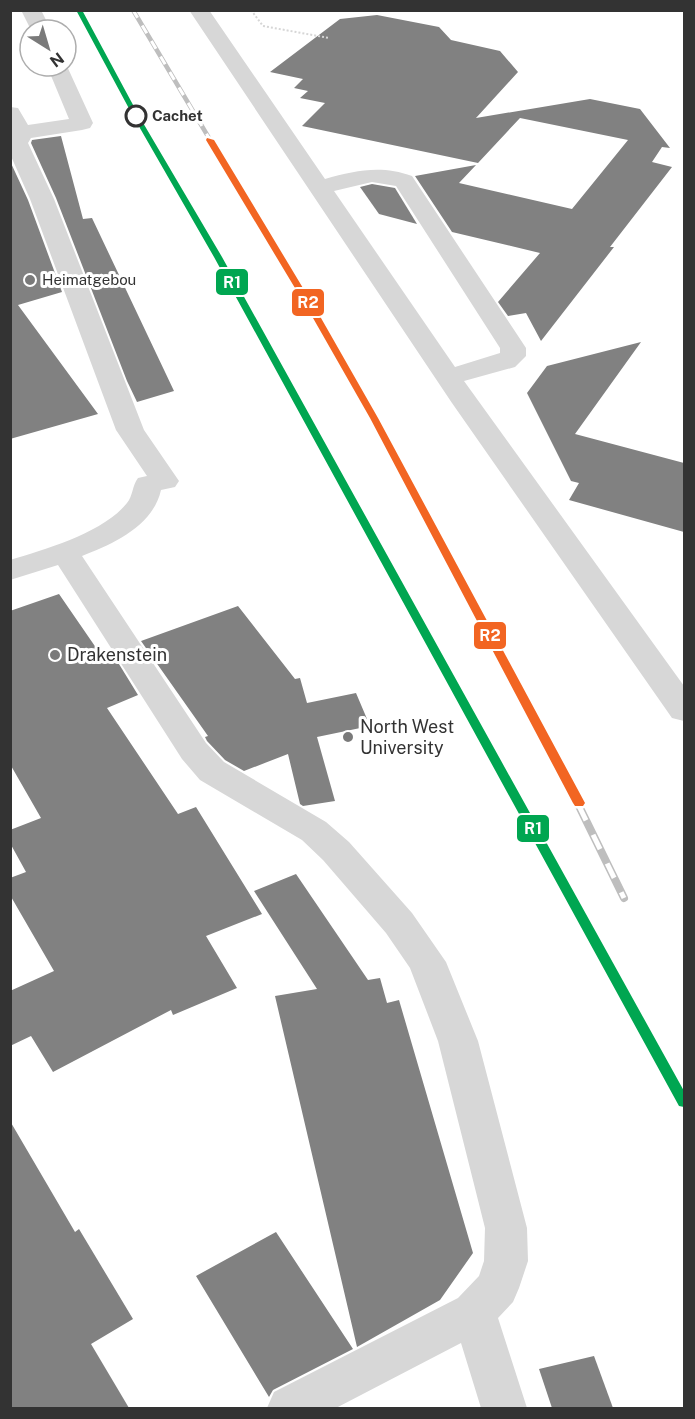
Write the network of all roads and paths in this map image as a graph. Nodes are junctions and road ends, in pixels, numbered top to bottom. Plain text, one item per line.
1 (199, 10) edge
2 (251, 10) edge
3 (329, 38) dead end
4 (62, 78) edge
5 (16, 123) edge
6 (320, 188) junction
7 (449, 377) junction
8 (65, 553) junction
9 (10, 570) edge
10 (684, 710) edge
11 (474, 1313) junction
12 (290, 1408) edge
13 (504, 1408) edge

1 - 6 street
2 - 3 path
4 - 5 street
5 - 8 street
6 - 7 street
6 - 7 street
7 - 10 street
8 - 9 street
8 - 11 street
11 - 12 street
11 - 13 street

